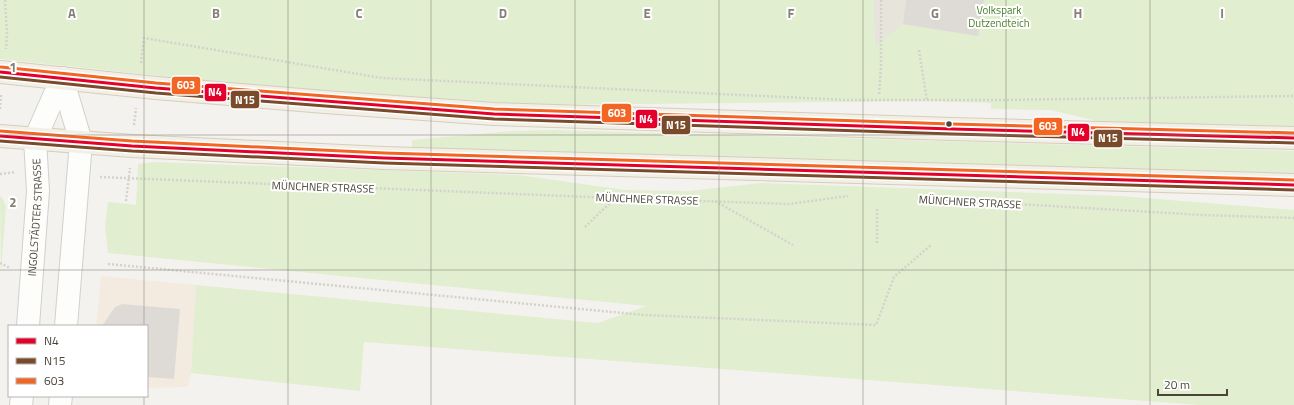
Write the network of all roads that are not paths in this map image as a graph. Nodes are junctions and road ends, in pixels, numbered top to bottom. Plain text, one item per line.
1 (2, 71) edge
2 (62, 78) junction
3 (0, 136) edge
4 (1294, 138) edge
5 (35, 139) junction
6 (81, 142) junction
7 (1294, 185) edge
8 (28, 325) edge
9 (66, 325) edge

1 - 2 main road
2 - 4 main road
2 - 5 street, INGOLSTÄDTER STRASSE
2 - 6 street
3 - 5 main road
5 - 6 main road
5 - 8 street, INGOLSTÄDTER STRASSE
6 - 7 main road
6 - 9 street

